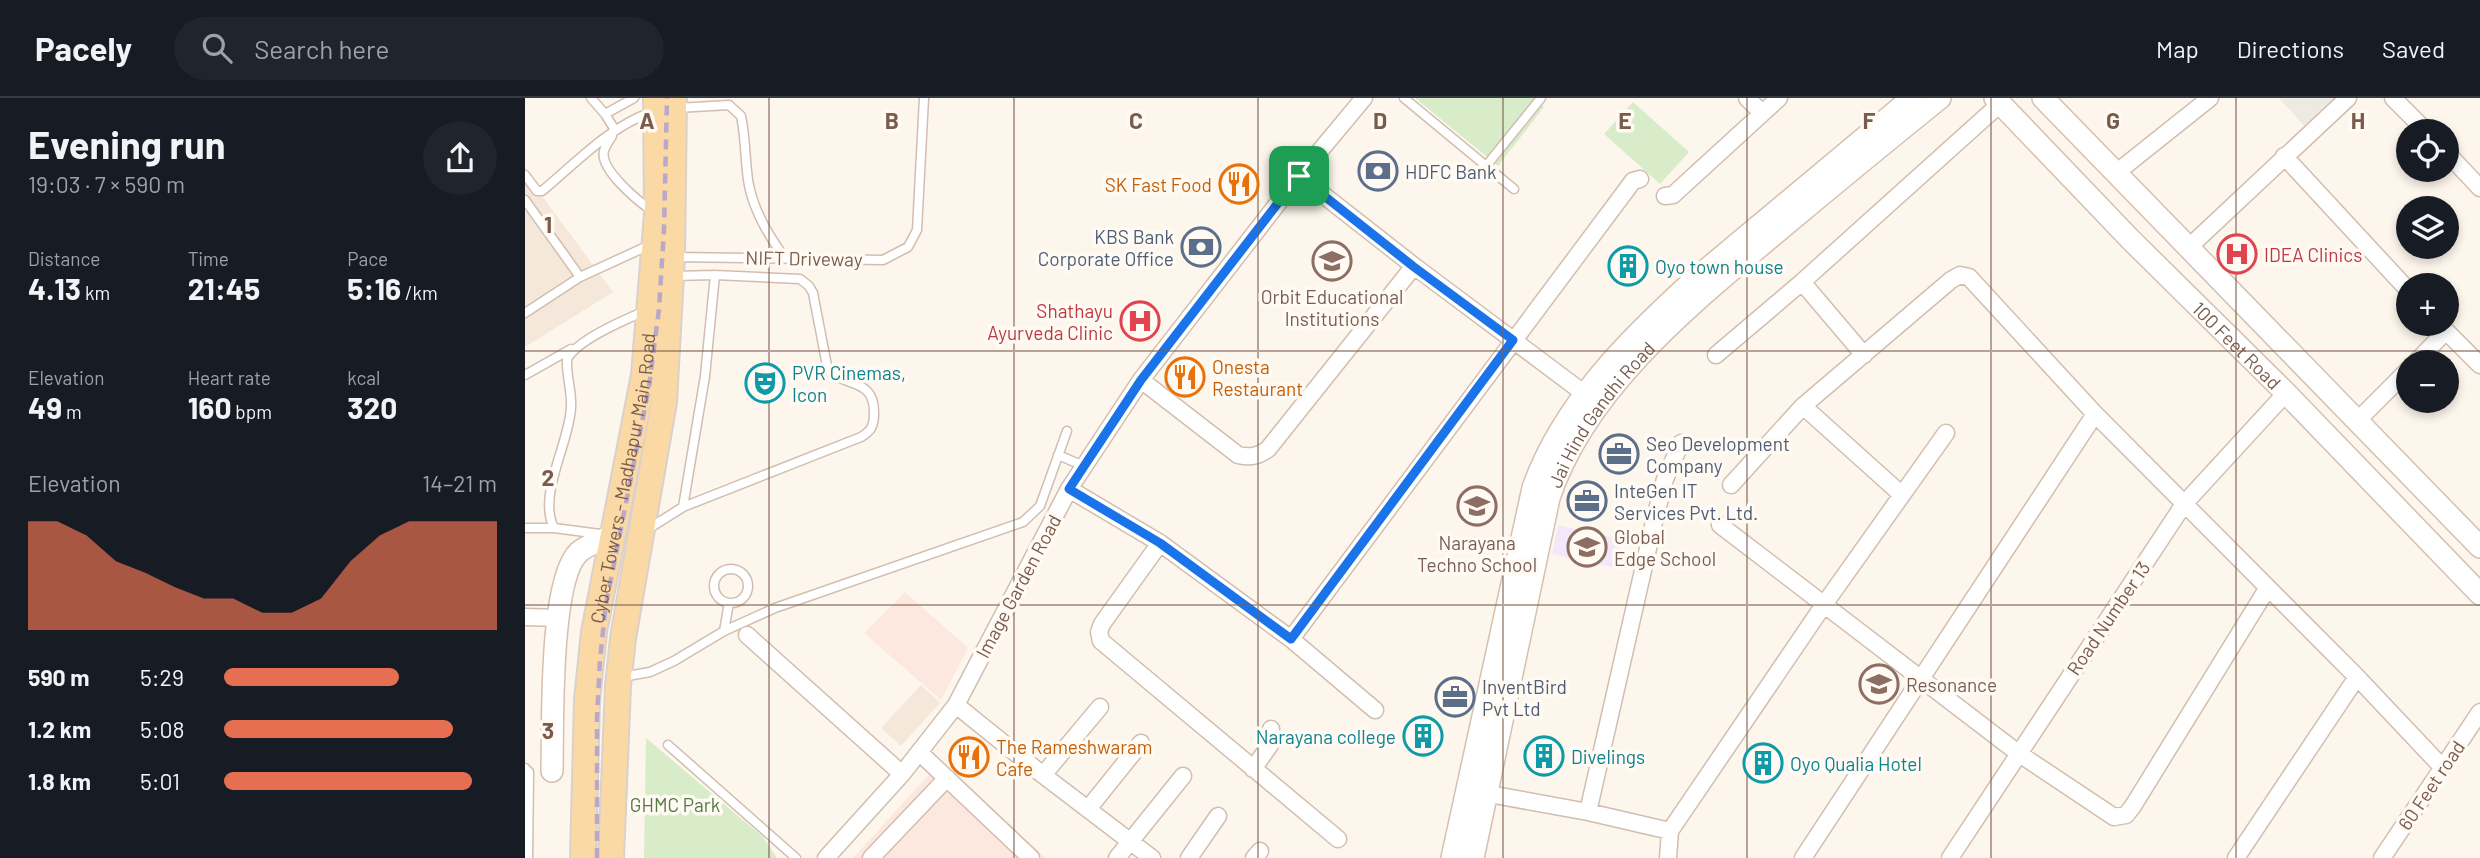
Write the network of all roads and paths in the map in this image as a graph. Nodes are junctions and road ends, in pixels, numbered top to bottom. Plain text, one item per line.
1 (591, 98) edge
2 (634, 98) edge
3 (924, 98) edge
4 (1364, 98) edge
5 (1404, 98) edge
6 (1541, 98) edge
7 (1748, 98) edge
8 (1779, 98) edge
9 (1912, 98) edge
10 (1940, 98) edge
11 (2043, 98) edge
12 (2210, 98) edge
13 (2348, 98) edge
14 (2393, 98) edge
15 (1998, 101) edge
16 (665, 104) edge
17 (1762, 113) junction
18 (605, 114) junction
19 (2413, 119) edge
20 (615, 130) junction
21 (2284, 156) junction
22 (1486, 166) junction
23 (2459, 166) edge
24 (2116, 173) junction
25 (525, 176) edge
26 (1299, 176) junction
27 (1640, 179) dead end
28 (2480, 188) edge
29 (1514, 189) dead end
30 (1665, 196) dead end
31 (525, 200) edge
32 (657, 214) junction
33 (2188, 248) junction
34 (666, 258) junction
35 (785, 258) junction
36 (1414, 267) junction
37 (715, 275) junction
38 (580, 277) junction
39 (2396, 277) edge
40 (1802, 282) junction
41 (649, 310) junction
42 (525, 313) edge
43 (2437, 336) edge
44 (2451, 336) edge
45 (1513, 340) junction
46 (575, 347) junction
47 (2426, 350) edge
48 (1716, 355) dead end
49 (1864, 355) junction
50 (2480, 365) edge
51 (525, 375) edge
52 (1141, 380) junction
53 (2396, 382) edge
54 (2286, 393) junction
55 (1593, 400) junction
56 (1804, 406) junction
57 (2095, 414) junction
58 (2357, 421) junction
59 (1067, 431) dead end
60 (1945, 433) dead end
61 (1681, 443) dead end
62 (1058, 455) junction
63 (1084, 466) junction
64 (1731, 485) dead end
65 (1069, 489) junction
66 (1902, 495) junction
67 (2184, 504) junction
68 (683, 507) junction
69 (1720, 525) dead end
70 (525, 528) edge
71 (554, 528) junction
72 (643, 532) junction
73 (614, 535) junction
74 (1160, 543) junction
75 (2480, 547) edge
76 (2267, 589) junction
77 (2480, 594) edge
78 (729, 603) junction
79 (1823, 606) junction
80 (525, 617) edge
81 (559, 618) junction
82 (724, 631) junction
83 (594, 632) junction
84 (747, 635) dead end
85 (624, 638) junction
86 (1291, 639) junction
87 (2357, 677) junction
88 (590, 680) junction
89 (1921, 680) junction
90 (619, 682) junction
91 (956, 705) junction
92 (1100, 707) dead end
93 (1375, 710) dead end
94 (2480, 712) edge
95 (1271, 729) dead end
96 (1141, 743) dead end
97 (668, 745) dead end
98 (919, 752) junction
99 (2018, 753) junction
100 (2442, 767) junction
101 (525, 768) edge
102 (1253, 769) junction
103 (552, 771) dead end
104 (902, 774) junction
105 (1043, 775) junction
106 (1183, 776) dead end
107 (947, 778) junction
108 (1476, 791) junction
109 (1088, 809) junction
110 (1588, 812) junction
111 (1218, 816) dead end
112 (1670, 831) junction
113 (1338, 839) dead end
114 (1130, 840) junction
115 (528, 858) edge
116 (583, 858) edge
117 (611, 858) edge
118 (796, 858) edge
119 (826, 858) edge
120 (871, 858) edge
121 (1031, 858) edge
122 (1117, 858) edge
123 (1152, 858) edge
124 (1189, 858) edge
125 (1452, 858) edge
126 (1473, 858) edge
127 (1668, 858) edge
128 (1803, 858) edge
129 (1950, 858) edge
130 (2236, 858) edge
131 (2382, 858) edge

1 - 18 lane
2 - 18 lane
3 - 35 lane, NIFT Driveway
4 - 26 street, Image Garden Road
5 - 22 lane
6 - 22 lane
7 - 17 street
8 - 17 street
9 - 55 street, Jai Hind Gandhi Road
10 - 55 street, Jai Hind Gandhi Road
11 - 24 street, 100 Feet Road
12 - 24 street
13 - 21 street
14 - 19 street
15 - 40 street
15 - 54 street, 100 Feet Road
16 - 20 lane
16 - 32 main road, Cyber Towers - Madhapur Main Road
16 - 34 main road, Cyber Towers - Madhapur Main Road
16 - 35 lane
17 - 30 street
18 - 20 lane
20 - 25 lane
20 - 32 lane
21 - 33 street
21 - 39 street
22 - 29 lane
23 - 28 street
24 - 33 street, 100 Feet Road
26 - 36 street
26 - 52 street, Image Garden Road
27 - 45 street
31 - 38 lane
32 - 34 main road, Cyber Towers - Madhapur Main Road
33 - 58 street, 100 Feet Road
34 - 35 lane, NIFT Driveway
34 - 37 lane
34 - 38 lane
34 - 41 main road, Cyber Towers - Madhapur Main Road
34 - 72 main road, Cyber Towers - Madhapur Main Road
36 - 45 street
36 - 52 street
37 - 68 lane
37 - 68 lane
38 - 42 lane
40 - 48 street
40 - 49 street
41 - 46 lane
41 - 73 main road, Cyber Towers - Madhapur Main Road
43 - 47 street
44 - 50 street
45 - 55 street
45 - 86 street
46 - 51 lane
46 - 71 lane
49 - 56 street
49 - 57 street
52 - 63 street, Image Garden Road
53 - 58 street
54 - 67 street, Road Number 13
54 - 77 street, 100 Feet Road
55 - 108 street, Jai Hind Gandhi Road
56 - 64 street
56 - 66 street
57 - 67 street
57 - 89 street
58 - 75 street, 100 Feet Road
59 - 62 lane
60 - 66 street
61 - 110 street
62 - 63 lane
62 - 82 lane
63 - 65 street, Image Garden Road
65 - 74 street
65 - 91 street, Image Garden Road
66 - 79 street
67 - 76 street
67 - 99 street, Road Number 13
68 - 72 lane
69 - 79 street
70 - 71 lane
71 - 73 lane
72 - 85 main road, Cyber Towers - Madhapur Main Road
73 - 81 street
73 - 83 main road, Cyber Towers - Madhapur Main Road
74 - 86 street
74 - 102 street
76 - 87 street
76 - 99 street
78 - 78 lane
78 - 82 lane
79 - 89 street
79 - 112 street
80 - 81 street
81 - 103 street
82 - 90 lane
83 - 85 main road
83 - 88 main road, Cyber Towers - Madhapur Main Road
84 - 104 street
85 - 90 main road, Cyber Towers - Madhapur Main Road
86 - 93 street
87 - 100 street
87 - 130 street
88 - 90 main road
88 - 116 main road, Cyber Towers - Madhapur Main Road
89 - 99 street
89 - 128 street
90 - 117 main road, Cyber Towers - Madhapur Main Road
91 - 98 street, Image Garden Road
91 - 105 street
92 - 105 street
94 - 100 street, 60 Feet road
95 - 102 street
96 - 109 street
97 - 118 lane
98 - 104 street, Image Garden Road
98 - 107 street
99 - 129 street, Road Number 13
100 - 131 street, 60 Feet road
101 - 115 lane
102 - 113 street
104 - 119 street, Image Garden Road
105 - 109 street
106 - 114 street
107 - 120 street
107 - 121 street
108 - 110 street
108 - 125 street, Jai Hind Gandhi Road
108 - 126 street, Jai Hind Gandhi Road
109 - 114 street
110 - 112 street
111 - 124 street
112 - 127 street
114 - 122 street
114 - 123 street

